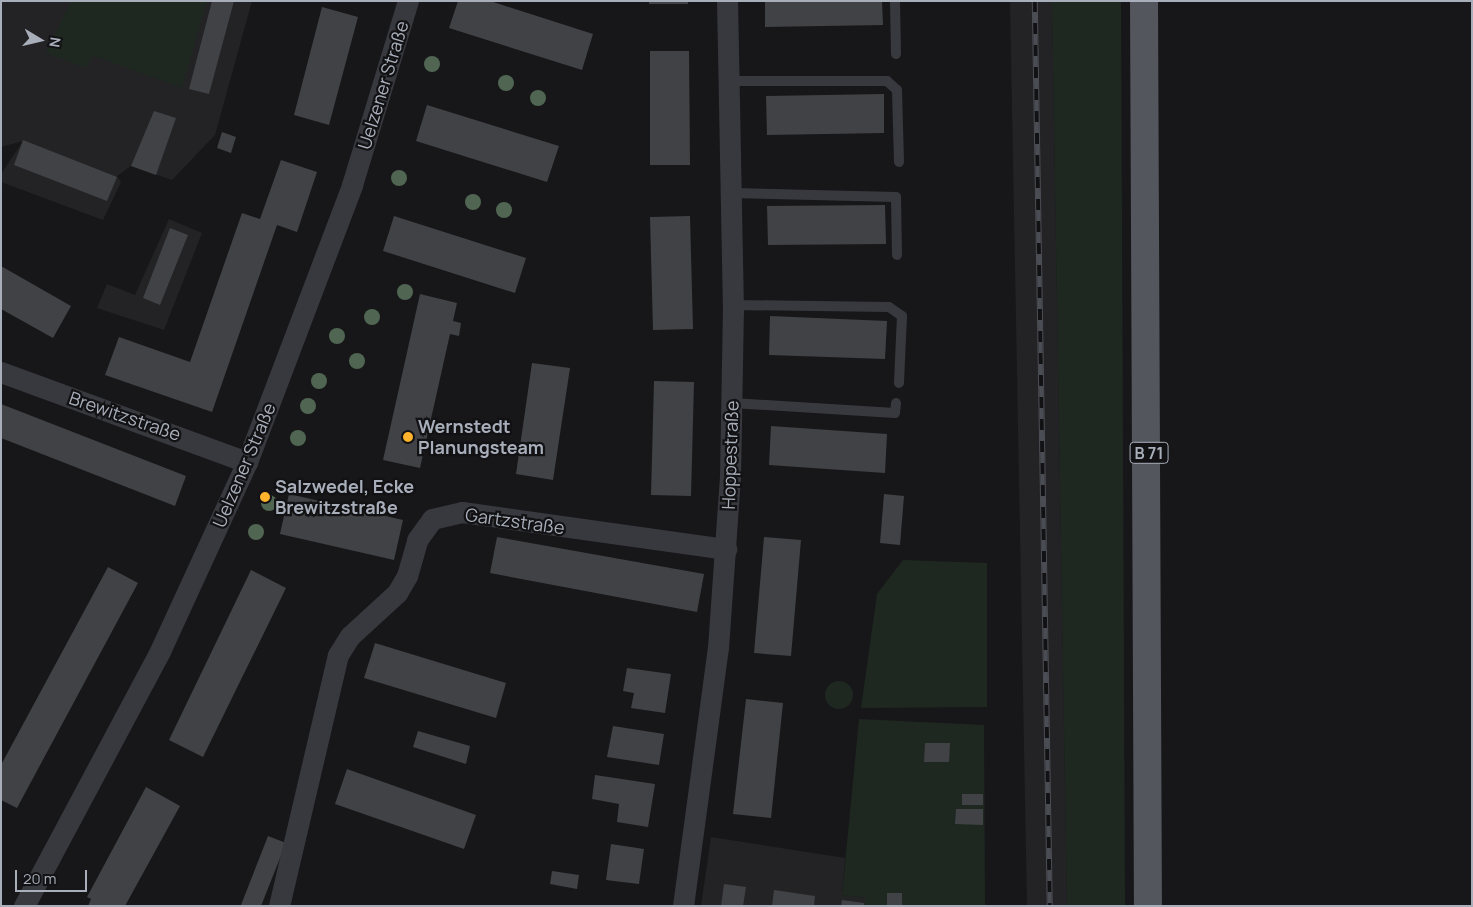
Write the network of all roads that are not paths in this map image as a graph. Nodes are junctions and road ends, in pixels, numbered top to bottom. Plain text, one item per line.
1 (408, 1) edge
2 (727, 1) edge
3 (895, 1) edge
4 (1144, 1) edge
5 (896, 54) dead end
6 (729, 80) junction
7 (898, 162) dead end
8 (731, 193) junction
9 (897, 255) dead end
10 (732, 305) junction
11 (1, 372) edge
12 (899, 383) dead end
13 (732, 403) junction
14 (896, 403) dead end
15 (247, 462) junction
16 (726, 549) junction
17 (24, 906) edge
18 (279, 906) edge
19 (683, 906) edge
20 (1148, 906) edge

1 - 15 street, Uelzener Straße
2 - 6 street, Hoppestraße
3 - 5 lane
4 - 20 main road, B 71
6 - 7 lane
6 - 8 street, Hoppestraße
8 - 9 lane
8 - 10 street, Hoppestraße
10 - 12 lane
10 - 13 street, Hoppestraße
11 - 15 street, Brewitzstraße
13 - 14 lane
13 - 16 street, Hoppestraße
15 - 17 street, Uelzener Straße
16 - 18 street, Gartzstraße
16 - 19 street, Hoppestraße

